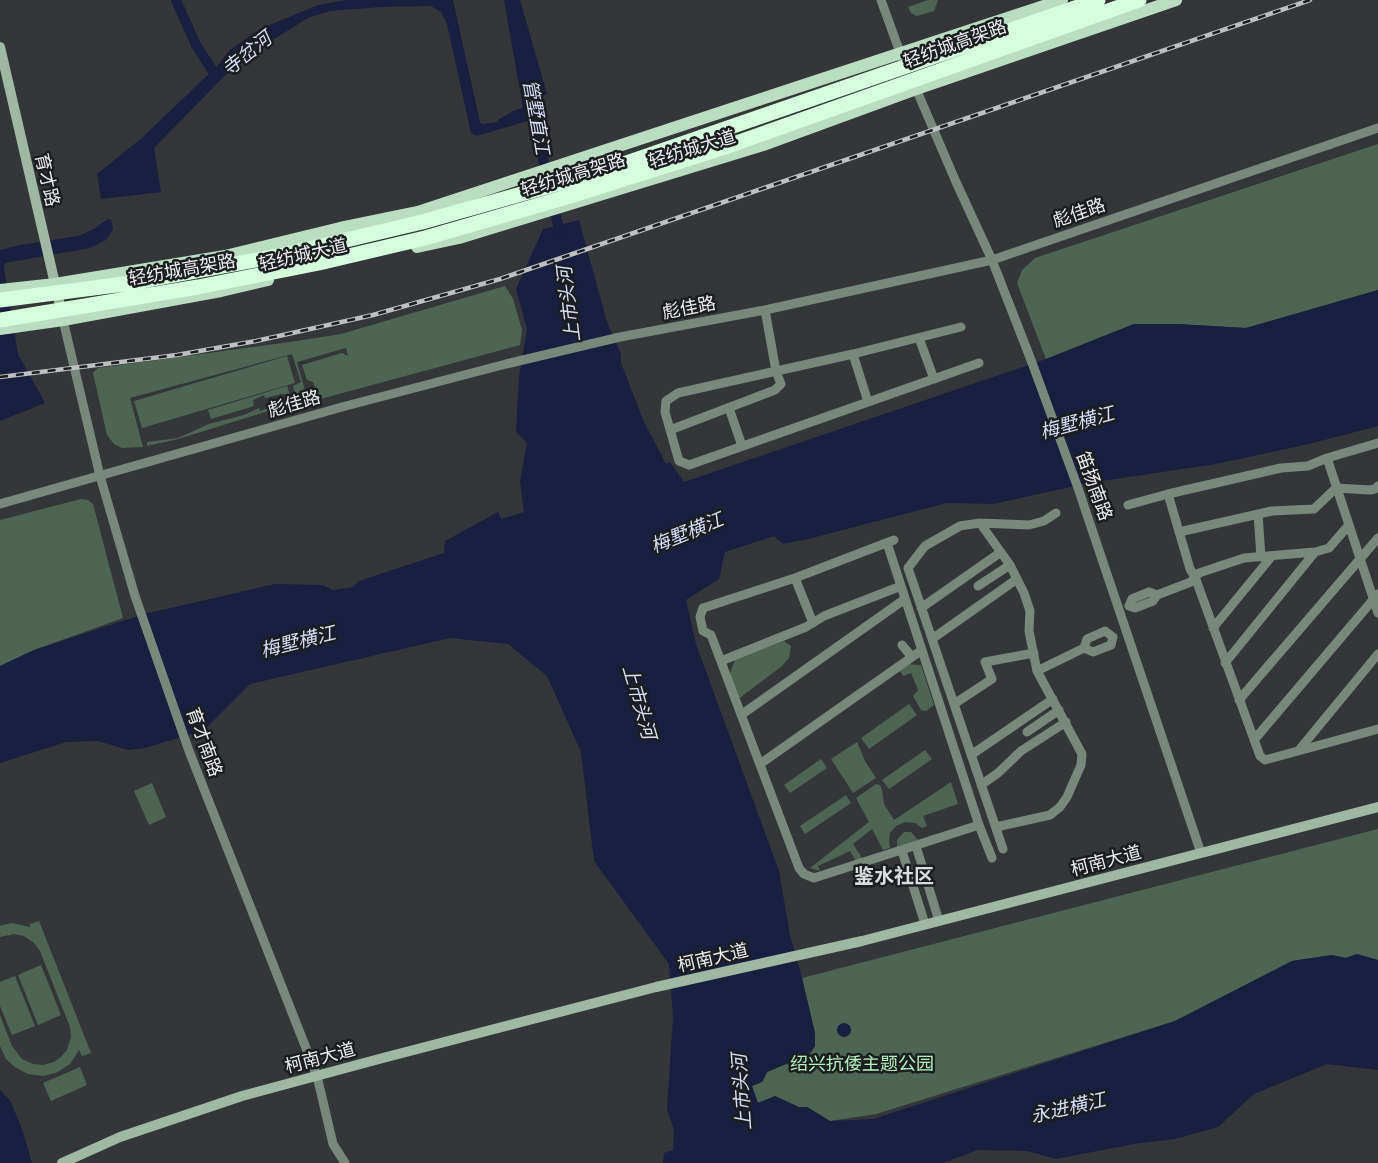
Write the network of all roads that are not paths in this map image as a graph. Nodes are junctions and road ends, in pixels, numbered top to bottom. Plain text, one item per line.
1 (881, 0) edge
2 (1062, 0) edge
3 (1098, 0) edge
4 (1139, 0) edge
5 (1176, 0) edge
6 (0, 47) edge
7 (900, 54) junction
8 (916, 89) junction
9 (1378, 128) edge
10 (992, 260) junction
11 (55, 284) junction
12 (0, 290) edge
13 (0, 300) edge
14 (765, 310) junction
15 (0, 320) edge
16 (64, 320) junction
17 (961, 327) dead end
18 (0, 329) edge
19 (918, 338) junction
20 (853, 354) junction
21 (979, 363) dead end
22 (776, 371) junction
23 (934, 379) junction
24 (868, 402) junction
25 (728, 408) junction
26 (670, 430) junction
27 (1378, 443) edge
28 (742, 446) junction
29 (1327, 458) junction
30 (100, 476) junction
31 (1378, 486) edge
32 (1336, 488) junction
33 (1168, 494) junction
34 (0, 504) edge
35 (1128, 506) dead end
36 (1056, 513) dead end
37 (1258, 514) junction
38 (980, 523) junction
39 (1348, 526) junction
40 (1179, 532) junction
41 (1378, 538) edge
42 (1001, 552) junction
43 (1315, 552) junction
44 (1272, 556) junction
45 (1260, 557) junction
46 (1360, 559) junction
47 (1010, 565) junction
48 (1195, 577) junction
49 (794, 578) junction
50 (1017, 580) junction
51 (901, 586) junction
52 (978, 586) dead end
53 (1376, 596) edge
54 (905, 599) junction
55 (921, 608) junction
56 (1119, 609) junction
57 (1378, 613) edge
58 (813, 623) junction
59 (1213, 628) junction
60 (1127, 632) junction
61 (1113, 637) junction
62 (932, 638) junction
63 (902, 645) dead end
64 (1084, 648) junction
65 (922, 650) junction
66 (1034, 653) junction
67 (1378, 654) edge
68 (912, 657) junction
69 (721, 660) junction
70 (1225, 663) junction
71 (1037, 671) junction
72 (1053, 699) junction
73 (1239, 700) junction
74 (954, 704) junction
75 (1059, 710) junction
76 (741, 715) junction
77 (1066, 722) junction
78 (1378, 729) edge
79 (1026, 732) dead end
80 (1254, 740) junction
81 (1299, 750) junction
82 (971, 755) junction
83 (760, 764) junction
84 (981, 785) junction
85 (1378, 807) edge
86 (979, 825) junction
87 (996, 827) junction
88 (916, 846) junction
89 (1002, 849) dead end
90 (902, 851) junction
91 (1201, 853) junction
92 (992, 858) dead end
93 (939, 921) junction
94 (925, 924) junction
95 (317, 1076) junction
96 (62, 1163) edge
97 (345, 1163) edge

1 - 7 street, 笛扬南路
2 - 7 main road, 轻纺城大道
3 - 13 highway, 轻纺城高架路, bridge
4 - 15 highway, 轻纺城高架路, bridge
5 - 8 main road, 轻纺城大道
6 - 11 main road, 育才路
7 - 8 street, 笛扬南路
7 - 11 main road, 轻纺城大道
8 - 10 street, 笛扬南路
8 - 16 main road, 轻纺城大道
9 - 10 street, 彪佳路
10 - 14 street, 彪佳路
10 - 56 street, 笛扬南路
11 - 12 main road, 轻纺城大道
11 - 16 main road, 育才路
14 - 22 street
14 - 30 street, 彪佳路
16 - 18 main road, 轻纺城大道
16 - 30 street, 育才南路
17 - 19 street
19 - 20 street
19 - 23 street
20 - 22 street
20 - 24 street
21 - 23 street
22 - 25 street
22 - 26 street
23 - 24 street
24 - 28 street
25 - 26 street
25 - 28 street
26 - 28 street
27 - 29 street
29 - 32 street
29 - 33 street
30 - 34 street, 彪佳路
30 - 95 street, 育才南路
31 - 32 street
32 - 37 street
32 - 39 street
33 - 35 street
33 - 40 street
36 - 38 street
37 - 40 street
37 - 45 street
38 - 42 street
38 - 55 street
39 - 43 street
39 - 46 street
40 - 48 street
41 - 46 street
42 - 47 street
42 - 55 street
43 - 44 street
43 - 70 street
44 - 45 street
44 - 59 street
45 - 48 street
46 - 53 street
46 - 73 street
47 - 50 street
47 - 52 street
48 - 56 street
48 - 59 street
49 - 51 street
49 - 58 street
49 - 69 street
50 - 62 street
50 - 66 street
51 - 54 street
51 - 58 street
53 - 57 street
53 - 80 street
54 - 65 street
54 - 76 street
55 - 62 street
56 - 60 street, 笛扬南路
58 - 69 street
59 - 70 street
60 - 61 street
60 - 91 street, 笛扬南路
61 - 64 street
61 - 64 street
62 - 74 street
63 - 68 street
64 - 71 street
65 - 68 street
65 - 86 street
66 - 71 street
66 - 74 street
67 - 81 street
68 - 83 street
69 - 76 street
70 - 73 street
71 - 72 street
72 - 75 street
72 - 82 street
73 - 80 street
74 - 82 street
75 - 77 street
75 - 79 street
76 - 83 street
77 - 84 street
77 - 87 street
78 - 81 street
80 - 81 street
82 - 84 street
83 - 90 street
84 - 87 street
85 - 91 main road, 柯南大道
86 - 88 street
86 - 92 street
87 - 89 street
88 - 90 street
88 - 93 street
90 - 94 street
91 - 93 main road, 柯南大道
93 - 94 main road, 柯南大道
94 - 95 main road, 柯南大道
95 - 96 main road, 柯南大道
95 - 97 street, 育才南路

